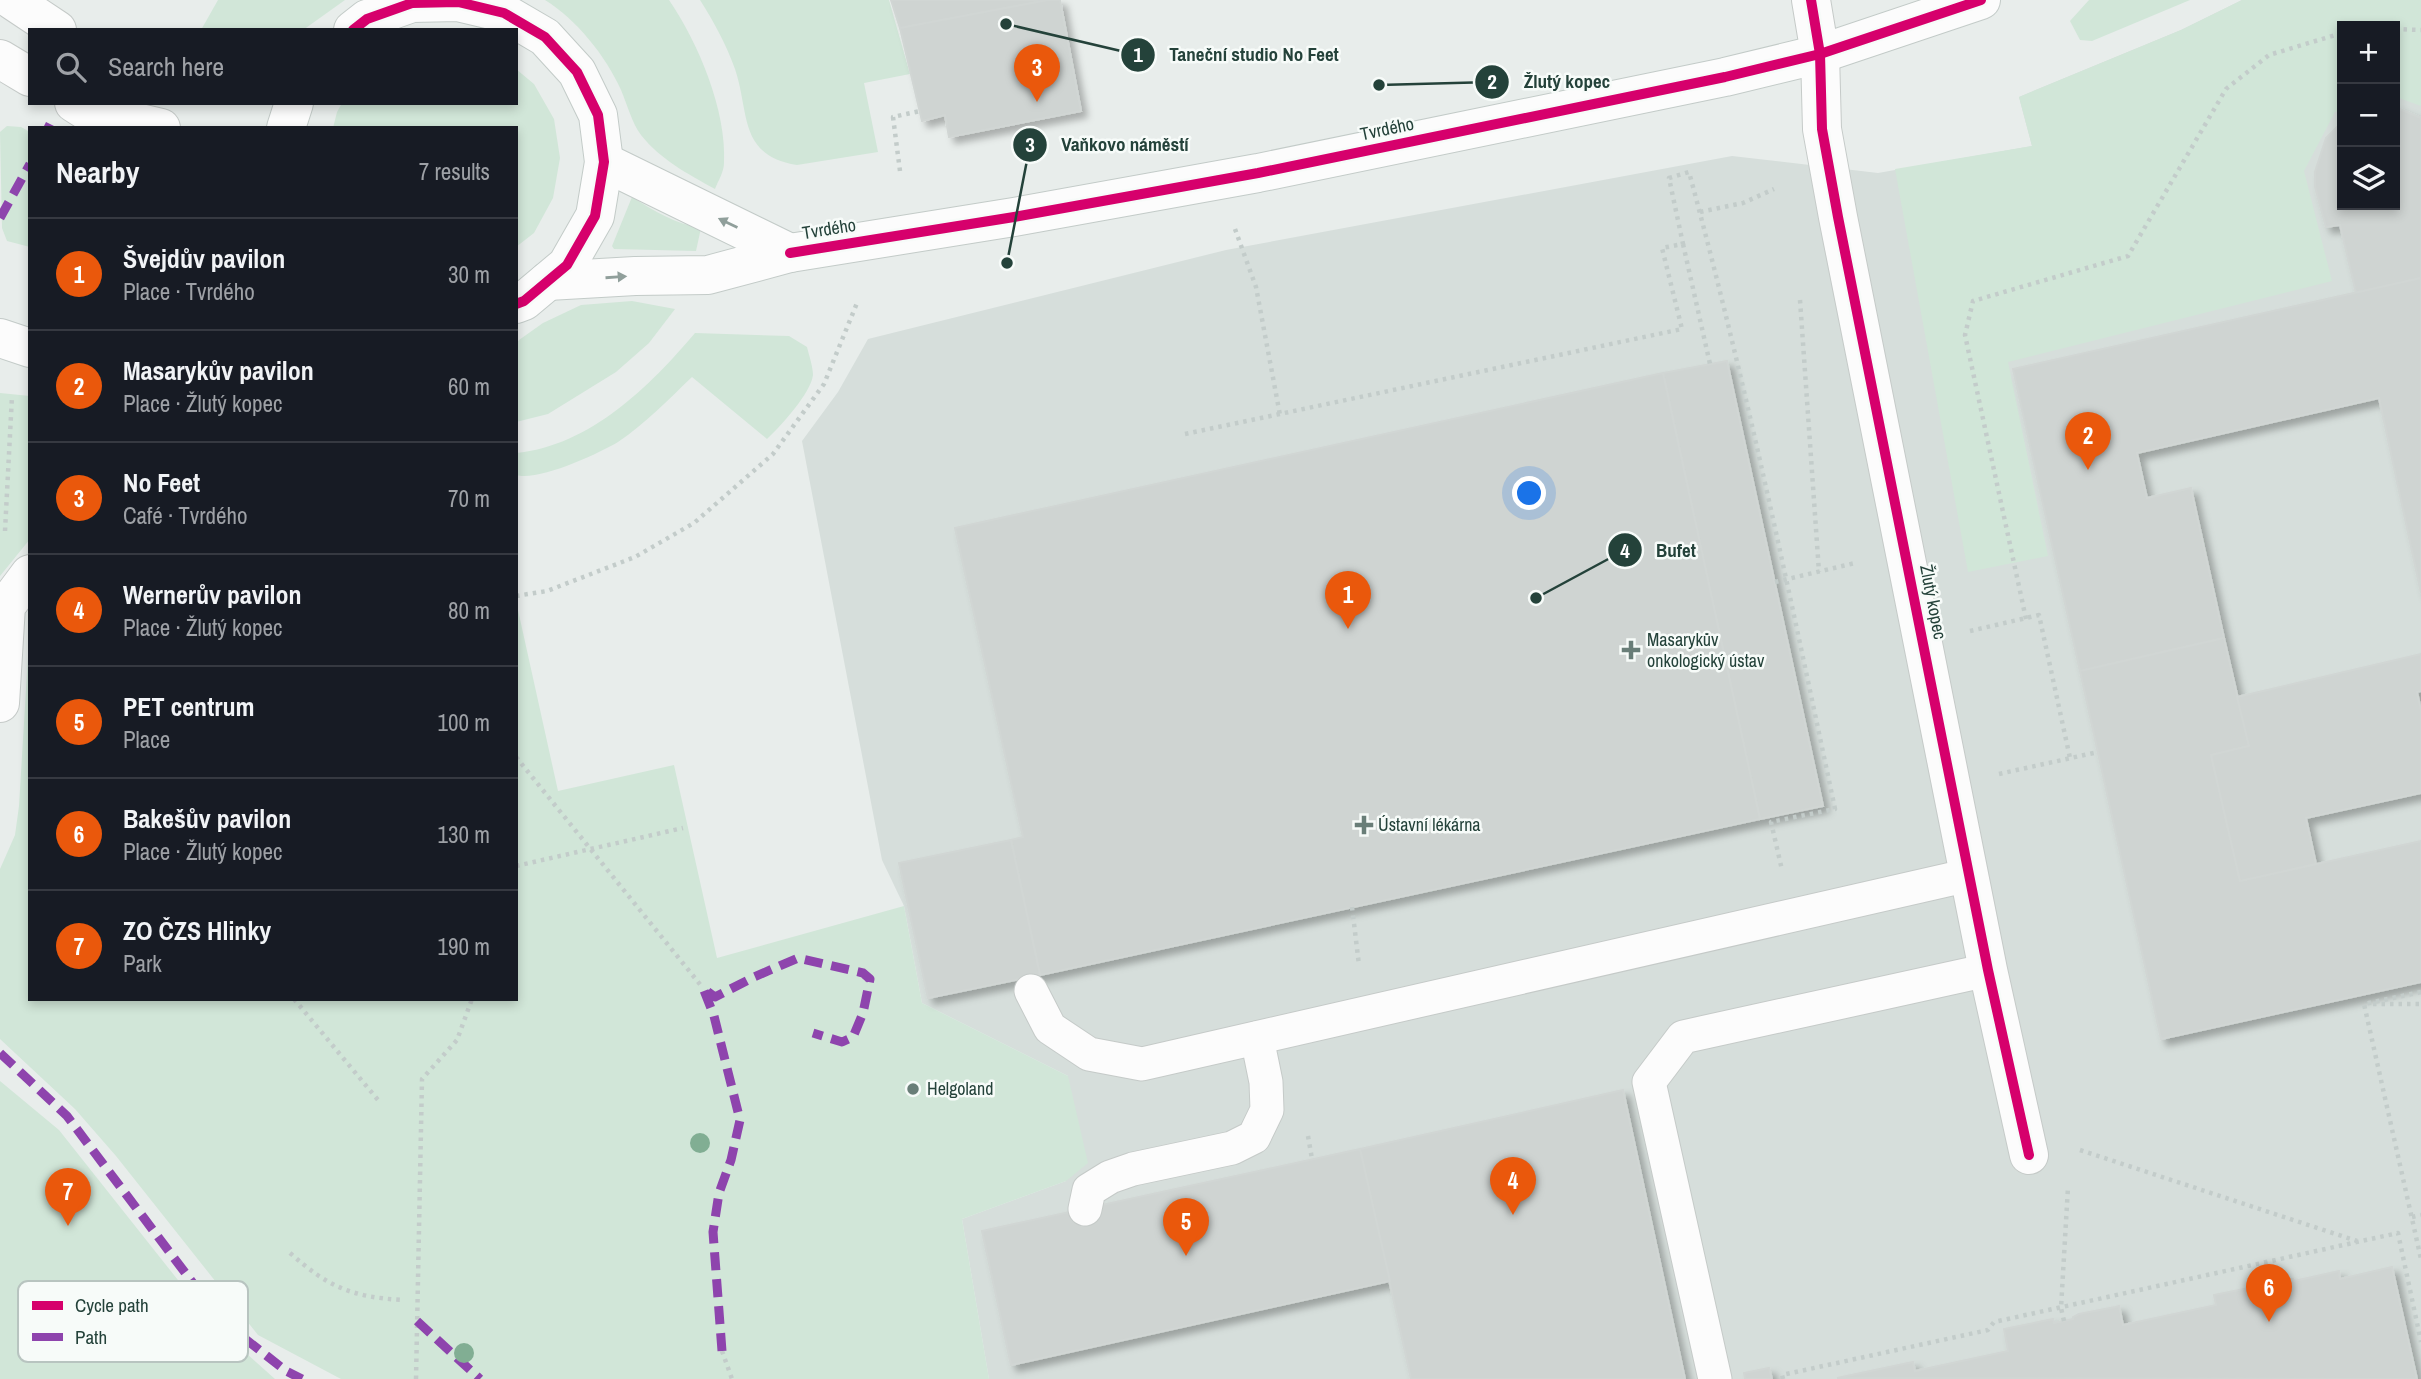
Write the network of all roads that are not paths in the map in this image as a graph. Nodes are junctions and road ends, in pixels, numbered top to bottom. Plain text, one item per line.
1 (12, 0) edge
2 (1811, 0) edge
3 (1981, 0) edge
4 (458, 1) edge
5 (54, 28) edge
6 (356, 28) edge
7 (1820, 54) junction
8 (0, 59) edge
9 (28, 75) edge
10 (77, 105) edge
11 (294, 105) edge
12 (153, 126) edge
13 (287, 126) edge
14 (604, 162) junction
15 (790, 253) junction
16 (548, 281) junction
17 (518, 303) edge
18 (28, 318) edge
19 (0, 321) edge
20 (0, 338) edge
21 (28, 347) edge
22 (28, 577) edge
23 (0, 703) edge
24 (1969, 875) junction
25 (1988, 970) junction
26 (1031, 991) dead end
27 (1258, 1038) junction
28 (2029, 1155) dead end
29 (1085, 1209) dead end
30 (1714, 1379) edge

1 - 5 street
2 - 7 street, Žlutý kopec
3 - 7 street, Tvrdého
4 - 6 street
4 - 14 street
7 - 15 street, Tvrdého
7 - 24 street, Žlutý kopec
8 - 9 street
10 - 12 street
11 - 13 street
15 -> 14 street, Tvrdého
14 - 16 street
16 -> 15 street, Tvrdého
16 - 17 street
18 - 19 street
20 - 21 street
22 - 23 street
24 - 25 street, Žlutý kopec
24 - 27 lane
25 - 28 street, Žlutý kopec
25 - 30 lane
26 - 27 lane
27 - 29 lane

